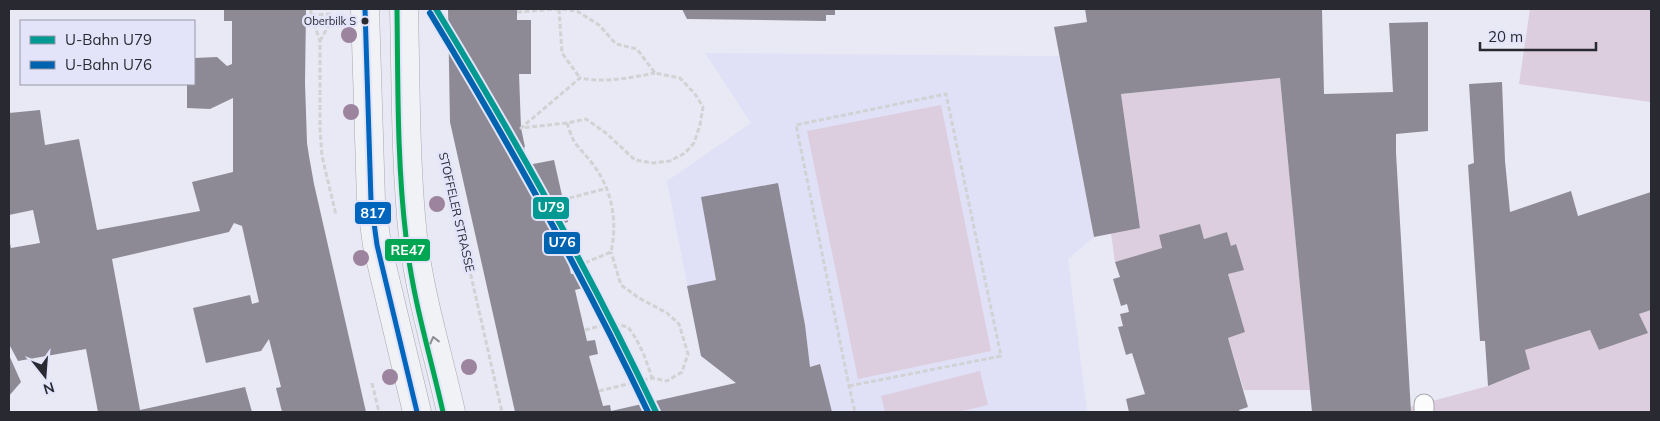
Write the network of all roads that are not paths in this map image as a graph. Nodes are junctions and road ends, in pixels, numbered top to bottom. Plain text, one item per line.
1 (365, 9) edge
2 (404, 9) edge
3 (417, 412) edge
4 (451, 412) edge

1 - 3 main road
4 -> 2 main road

